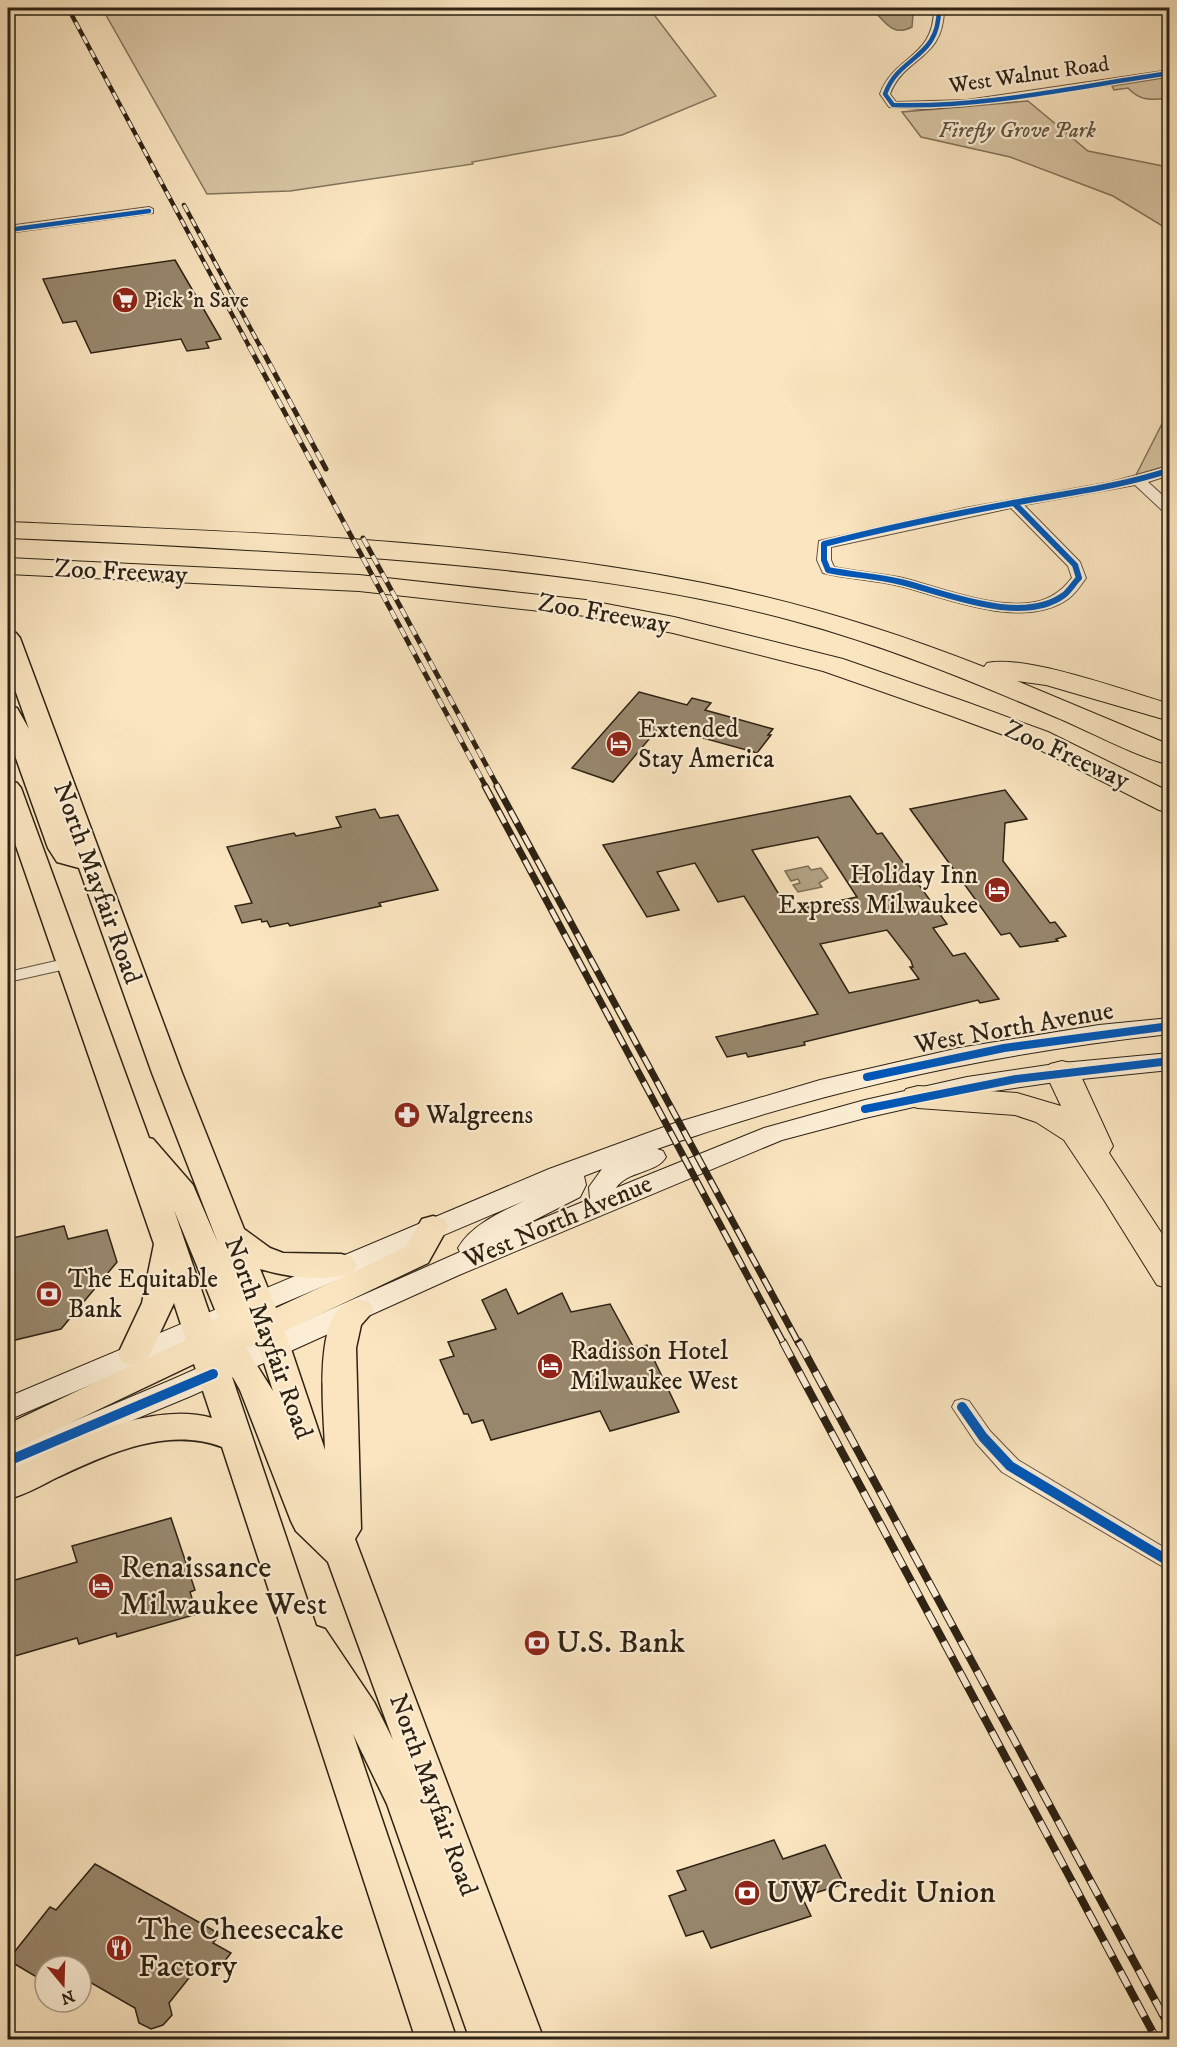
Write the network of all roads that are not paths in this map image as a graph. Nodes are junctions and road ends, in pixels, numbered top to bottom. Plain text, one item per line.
1 (939, 8) edge
2 (1170, 73) edge
3 (149, 211) dead end
4 (8, 230) edge
5 (1170, 470) edge
6 (1139, 481) junction
7 (1014, 503) junction
8 (1170, 510) edge
9 (13, 530) edge
10 (9, 566) edge
11 (8, 638) edge
12 (953, 663) junction
13 (8, 713) edge
14 (1170, 713) edge
15 (1170, 756) edge
16 (8, 788) edge
17 (1170, 804) edge
18 (88, 862) junction
19 (69, 963) junction
20 (8, 977) edge
21 (1170, 1026) edge
22 (1048, 1041) junction
23 (1170, 1045) edge
24 (1170, 1061) edge
25 (1062, 1072) junction
26 (918, 1097) junction
27 (132, 1135) junction
28 (668, 1135) junction
29 (569, 1172) junction
30 (1117, 1191) junction
31 (604, 1202) junction
32 (433, 1227) junction
33 (232, 1237) junction
34 (169, 1242) junction
35 (341, 1265) junction
36 (449, 1268) junction
37 (1170, 1276) edge
38 (358, 1310) junction
39 (234, 1337) junction
40 (134, 1354) junction
41 (962, 1407) dead end
42 (8, 1408) edge
43 (8, 1438) edge
44 (237, 1439) junction
45 (8, 1461) edge
46 (8, 1486) edge
47 (344, 1558) junction
48 (1170, 1562) edge
49 (291, 1608) junction
50 (437, 2040) edge
51 (491, 2040) edge
52 (524, 2040) edge

1 - 2 street, West Walnut Road
3 - 4 street
5 - 6 street
6 - 7 street
6 - 8 street
7 - 7 street
9 - 12 highway, Zoo Freeway
10 - 17 highway, Zoo Freeway
11 - 18 main road, North Mayfair Road
12 - 14 highway
12 - 15 highway, Zoo Freeway
13 - 18 main road
16 - 19 main road, North Mayfair Road
18 - 33 main road, North Mayfair Road
19 - 20 street
19 - 27 main road, North Mayfair Road
21 - 22 main road, West North Avenue
22 - 25 main road
22 - 28 main road, West North Avenue
23 - 25 main road
24 - 25 main road, West North Avenue
25 - 26 main road, West North Avenue
25 - 30 highway
26 - 30 highway
26 - 31 main road, West North Avenue
27 - 34 main road, North Mayfair Road
27 - 39 main road
28 - 29 main road, West North Avenue
28 - 31 main road
29 - 32 main road, West North Avenue
29 - 36 main road
30 - 37 highway
31 - 36 main road, West North Avenue
32 - 35 main road, West North Avenue
32 - 39 main road
33 - 35 main road
33 - 39 main road, North Mayfair Road
34 - 39 main road, North Mayfair Road
34 - 40 main road
35 - 39 main road, West North Avenue
36 - 38 main road, West North Avenue
38 - 39 main road, West North Avenue
38 - 47 main road
39 - 40 main road, West North Avenue
39 - 43 main road
39 - 44 main road, North Mayfair Road
39 - 45 main road, West North Avenue
39 - 47 main road
40 - 42 main road, West North Avenue
41 - 48 street
44 - 46 main road
44 - 49 main road, North Mayfair Road
47 - 52 main road, North Mayfair Road
49 - 50 main road, North Mayfair Road
49 - 51 main road

